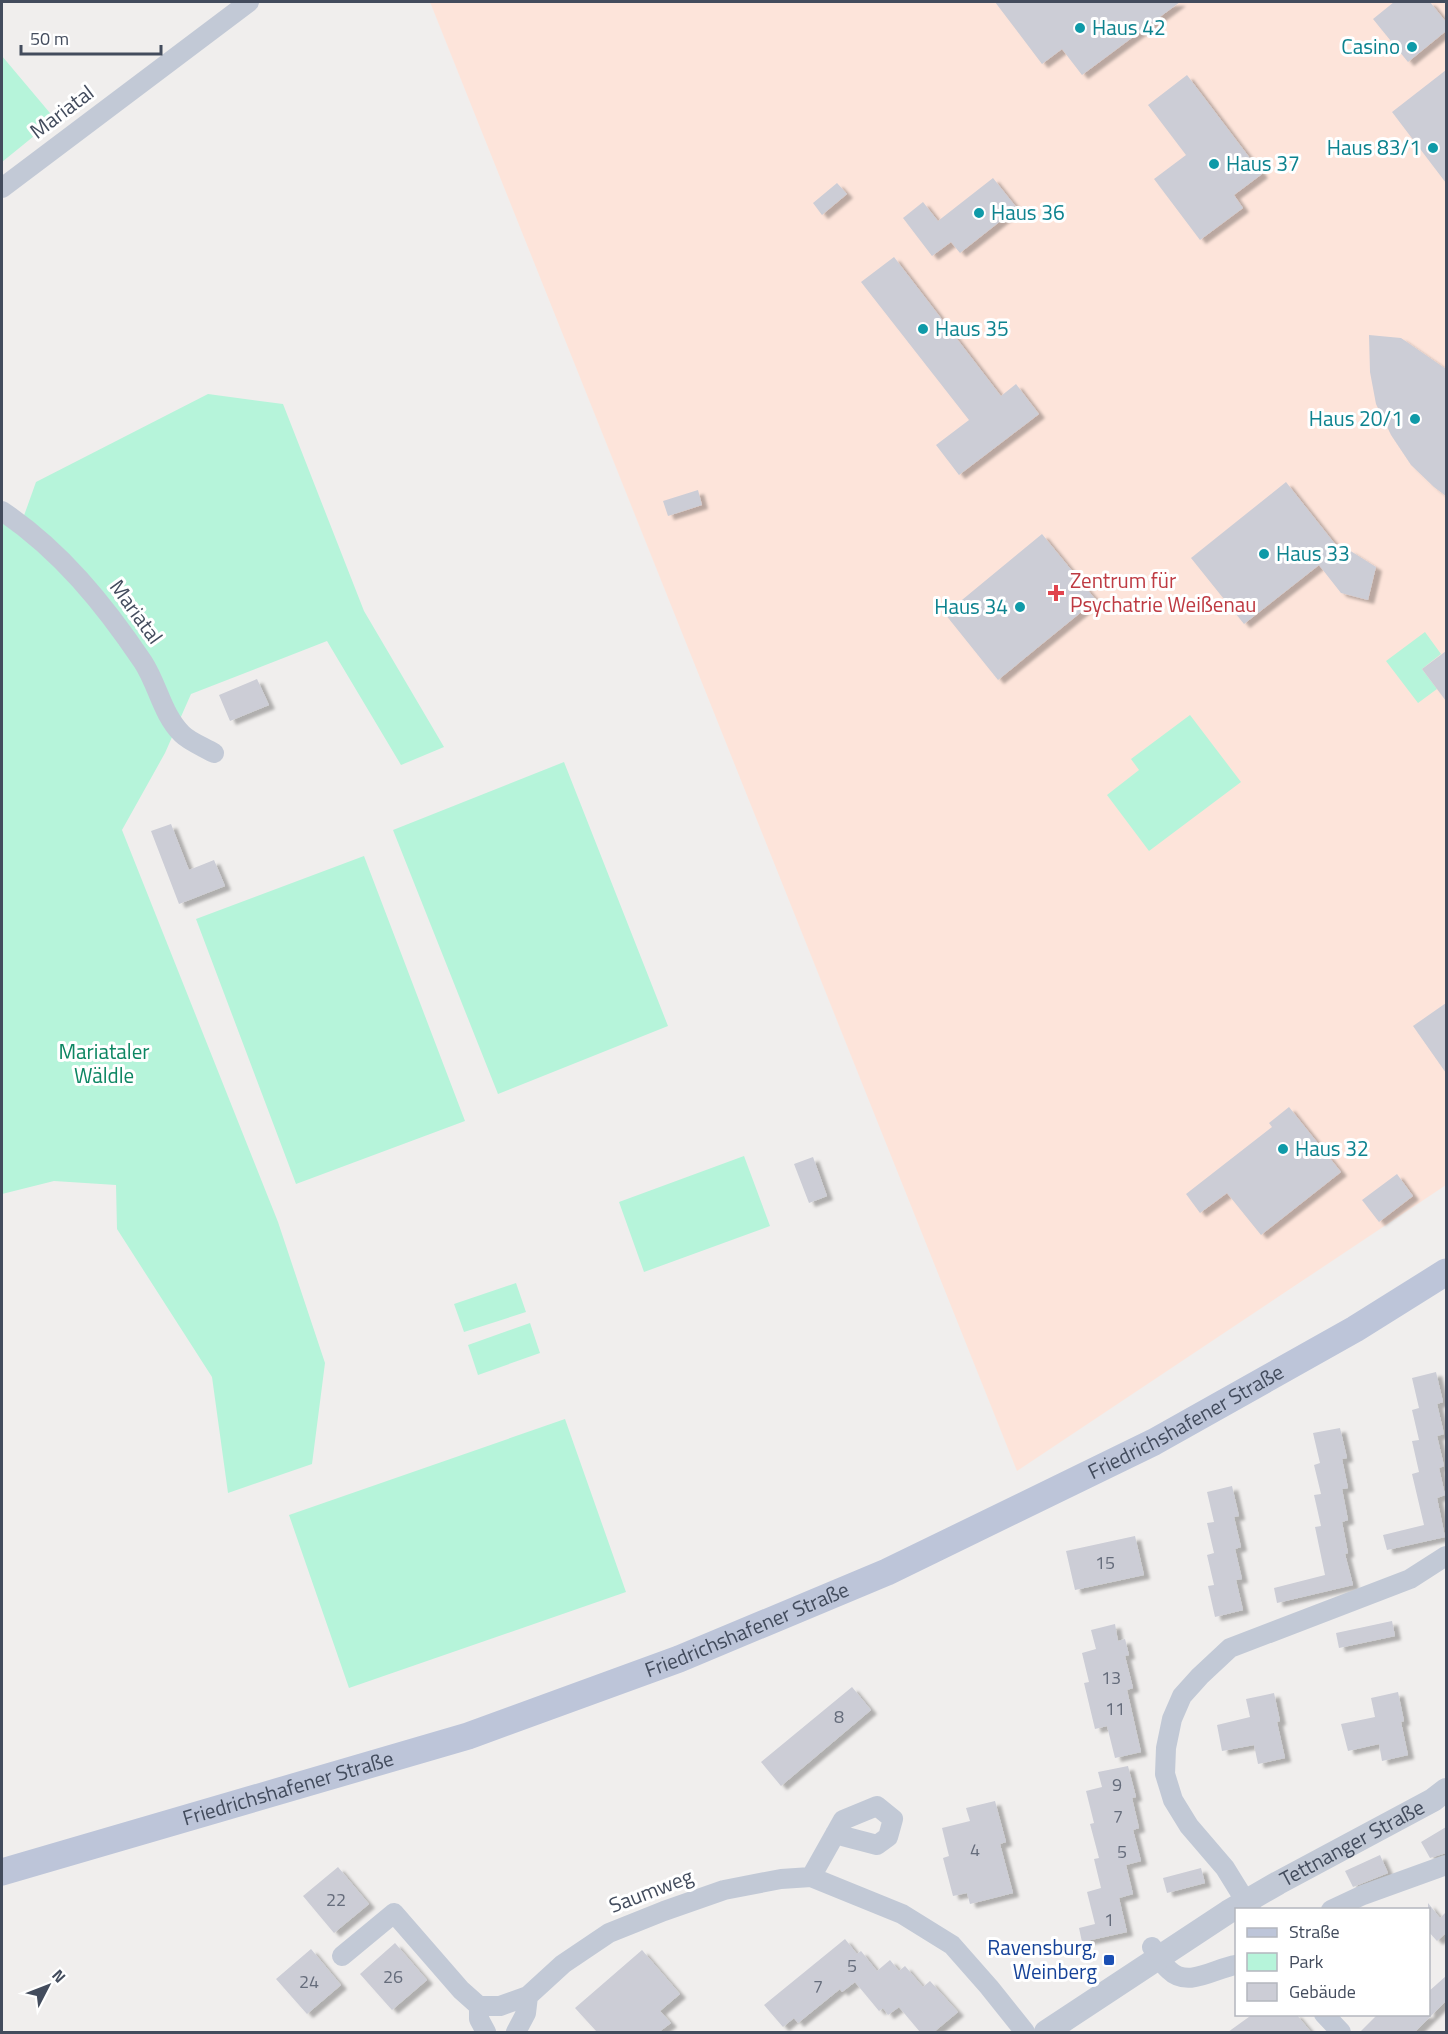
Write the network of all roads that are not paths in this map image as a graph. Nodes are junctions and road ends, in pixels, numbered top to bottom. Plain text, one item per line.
1 (249, 2) edge
2 (2, 188) edge
3 (2, 511) edge
4 (214, 753) dead end
5 (1446, 1272) edge
6 (1446, 1556) edge
7 (1446, 1790) edge
8 (835, 1834) dead end
9 (1446, 1865) edge
10 (2, 1872) edge
11 (812, 1877) junction
12 (1249, 1906) edge
13 (1335, 1908) edge
14 (1235, 1913) edge
15 (1156, 1952) junction
16 (342, 1956) dead end
17 (1234, 1965) edge
18 (528, 1996) junction
19 (479, 2006) junction
20 (1326, 2016) edge
21 (486, 2032) edge
22 (516, 2032) edge
23 (1025, 2032) edge
24 (1046, 2032) edge
25 (1341, 2032) edge

1 - 2 street, Mariatal
3 - 4 street, Mariatal
5 - 10 main road, Friedrichshafener Straße
6 - 12 street
7 - 12 street, Tettnanger Straße
8 - 11 street
9 - 13 street
11 - 18 street, Saumweg
11 - 23 street, Saumweg
14 - 15 street, Tettnanger Straße
15 - 17 street
15 - 24 street, Tettnanger Straße
16 - 19 street
18 - 19 street, Saumweg
18 - 22 street
19 - 21 street
20 - 25 street

